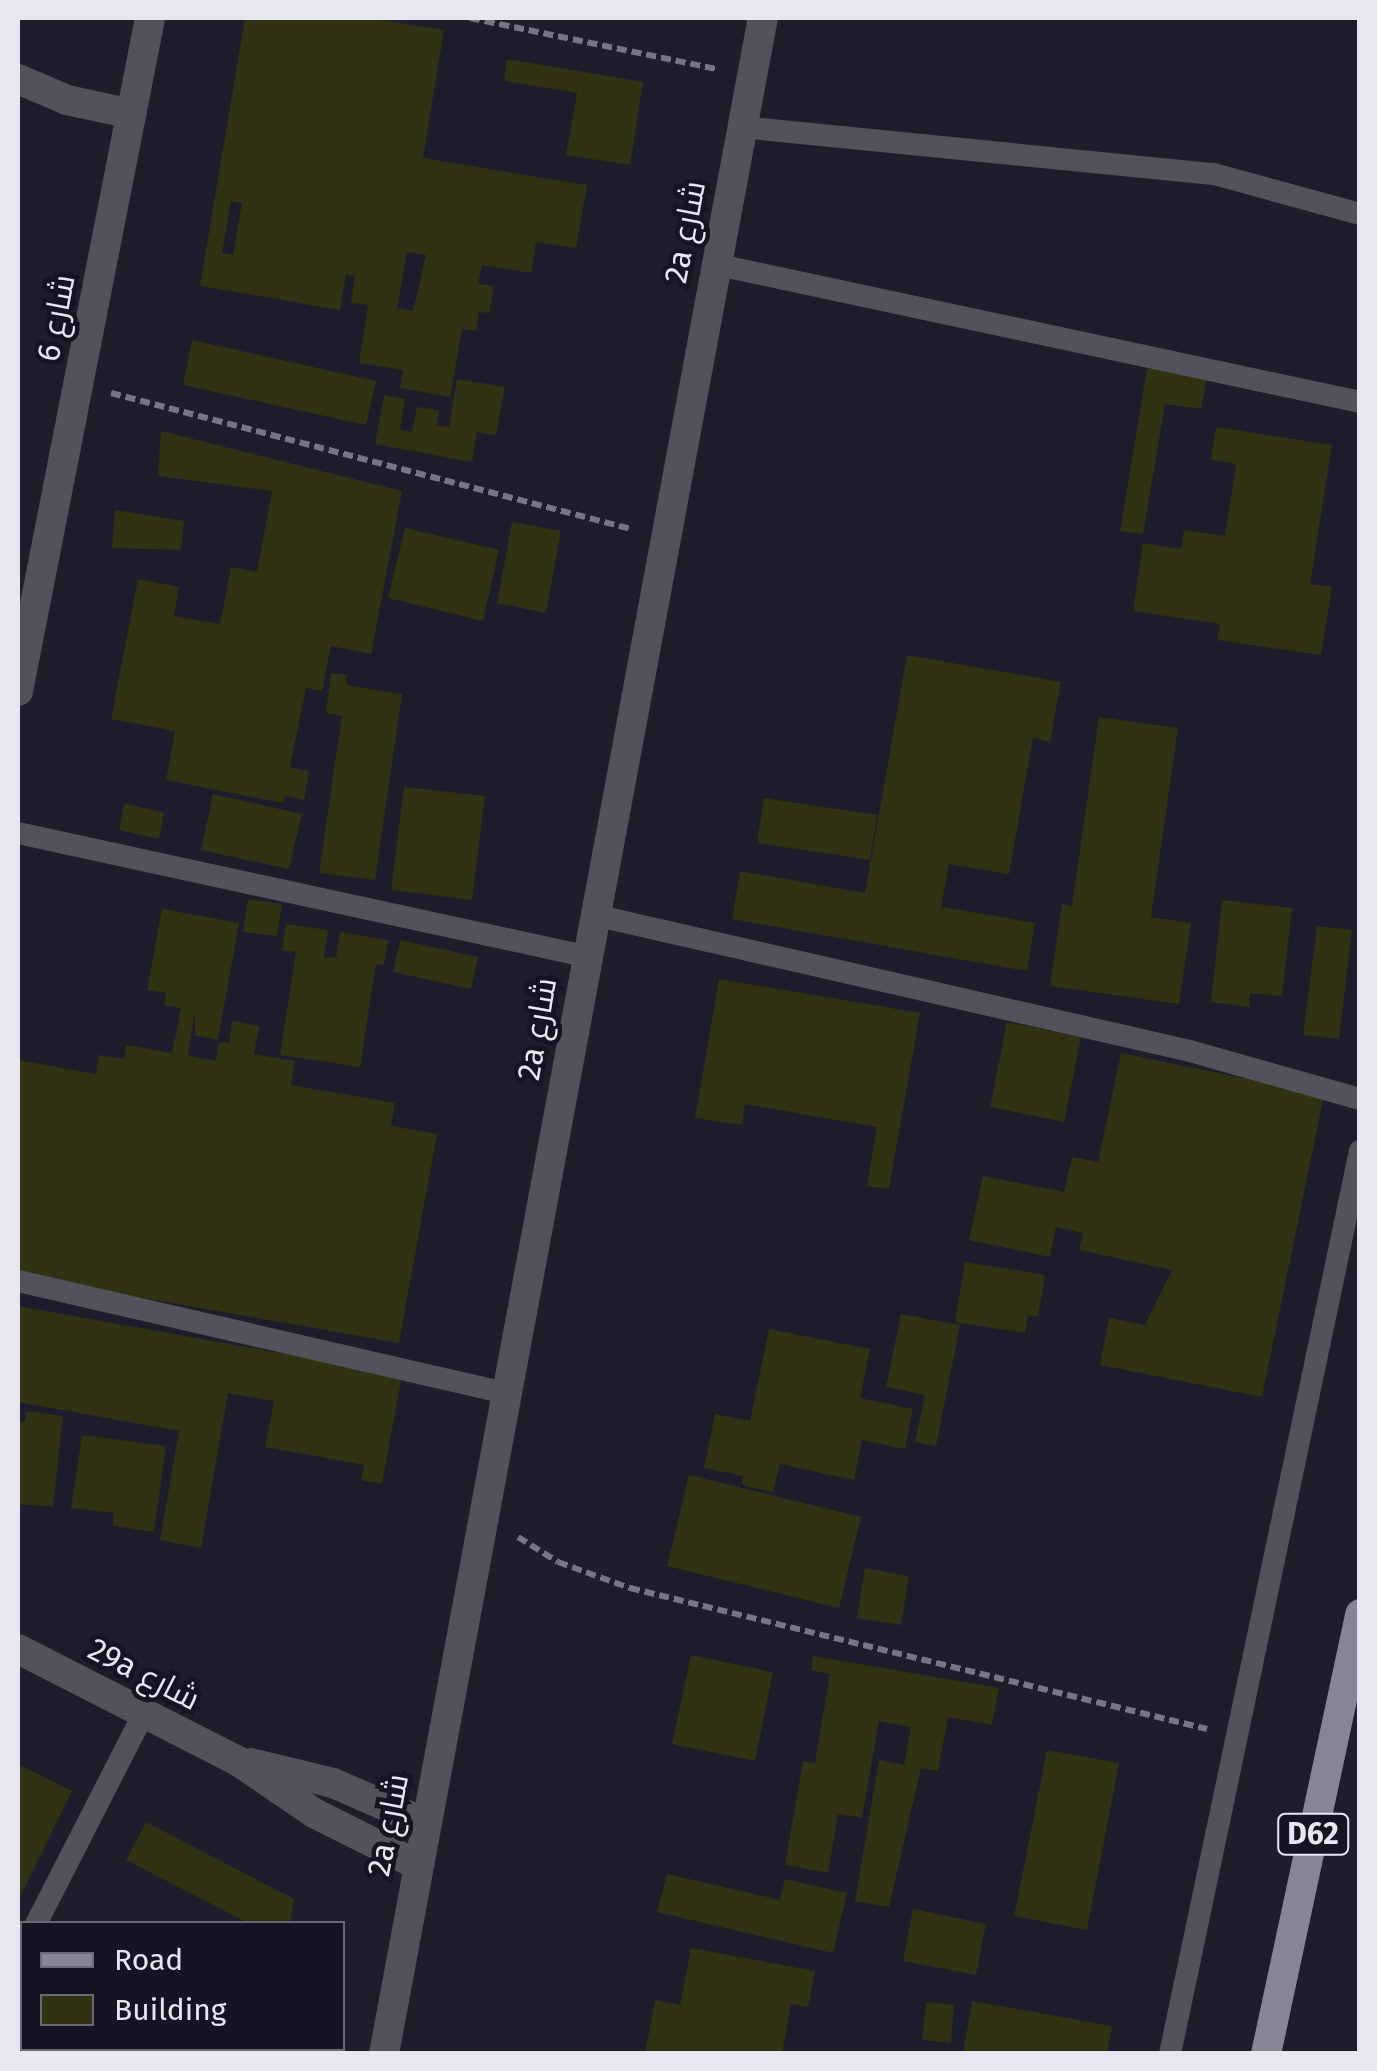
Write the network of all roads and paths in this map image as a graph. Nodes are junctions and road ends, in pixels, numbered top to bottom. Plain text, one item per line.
1 (150, 18) edge
2 (470, 18) edge
3 (763, 18) edge
4 (751, 76) junction
5 (18, 79) edge
6 (132, 114) junction
7 (741, 127) junction
8 (1360, 214) edge
9 (714, 264) junction
10 (79, 384) junction
11 (1360, 402) edge
12 (666, 538) junction
13 (18, 690) edge
14 (18, 833) edge
15 (594, 915) junction
16 (586, 956) junction
17 (1360, 1098) edge
18 (1360, 1151) edge
19 (18, 1281) edge
20 (506, 1393) junction
21 (482, 1516) junction
22 (1360, 1614) edge
23 (18, 1649) edge
24 (144, 1713) junction
25 (1238, 1736) junction
26 (238, 1761) junction
27 (425, 1823) junction
28 (416, 1864) junction
29 (38, 1921) edge
30 (384, 2054) edge
31 (1170, 2054) edge
32 (1266, 2054) edge

1 - 6 street, شارع 6
2 - 4 path
3 - 4 street, 2a شارع
4 - 7 street, 2a شارع
5 - 6 street
6 - 10 street, شارع 6
7 - 8 lane
7 - 9 street, 2a شارع
9 - 11 lane
9 - 12 street, 2a شارع
10 - 12 path
10 - 13 street, شارع 6
12 - 15 street, 2a شارع
14 - 16 lane
15 - 16 street, 2a شارع
15 - 17 lane
16 - 20 street, 2a شارع
18 - 25 lane
19 - 20 lane
20 - 21 street, 2a شارع
21 - 25 path
21 - 27 street, 2a شارع
22 - 32 main road, D62
23 - 24 street, 29a شارع
24 - 26 street, 29a شارع
24 - 29 lane
25 - 31 lane
26 - 27 street, 29a شارع
26 - 28 street, 29a شارع
27 - 28 street, 2a شارع
28 - 30 street, 2a شارع

